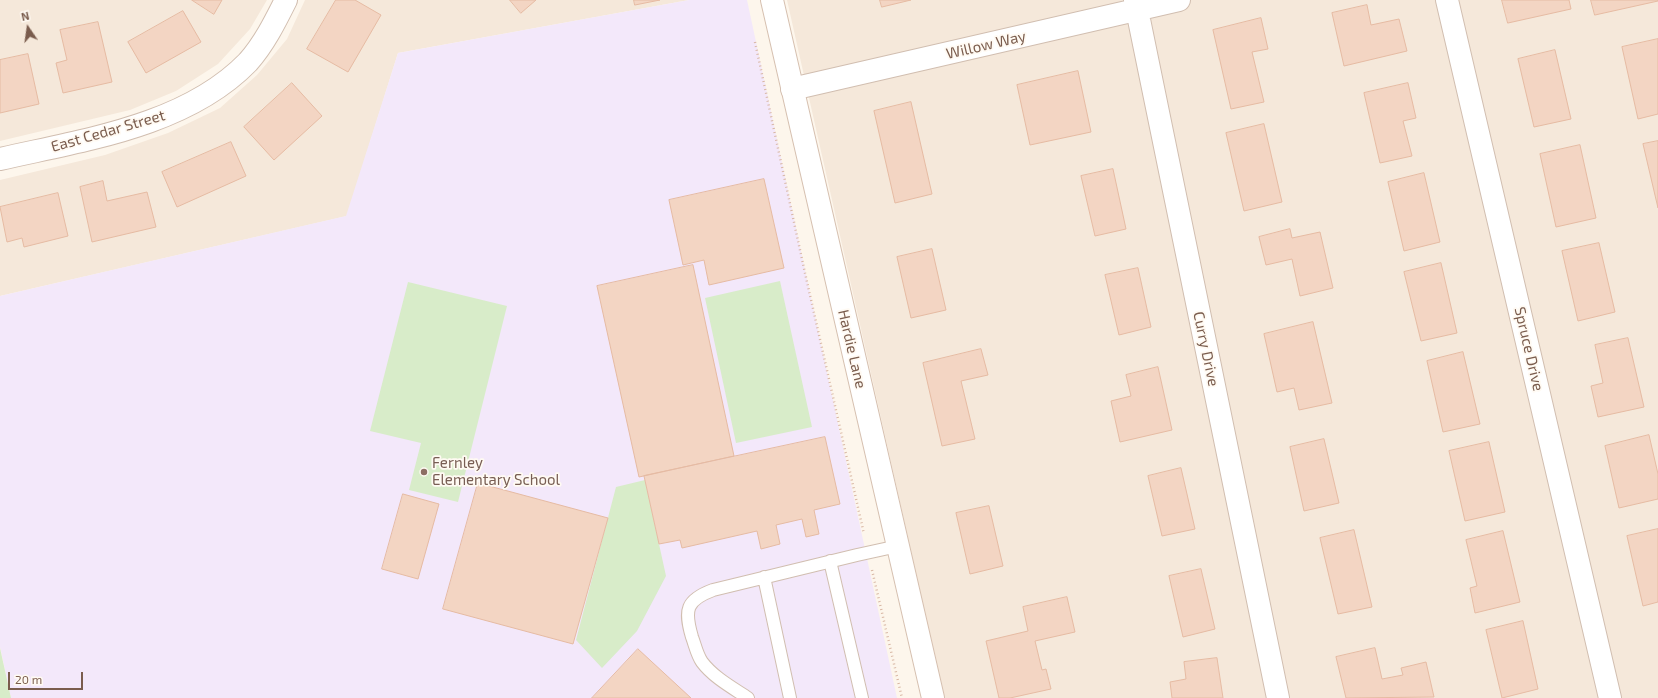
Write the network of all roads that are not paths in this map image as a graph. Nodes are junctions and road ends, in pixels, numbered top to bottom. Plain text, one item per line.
1 (286, 0) edge
2 (772, 0) edge
3 (1179, 0) edge
4 (1448, 0) edge
5 (1136, 5) edge
6 (792, 89) junction
7 (0, 159) edge
8 (898, 546) junction
9 (830, 561) junction
10 (764, 577) junction
11 (748, 698) edge
12 (790, 698) edge
13 (862, 698) edge
14 (933, 698) edge
15 (1278, 698) edge
16 (1610, 698) edge

1 - 7 street, East Cedar Street
2 - 6 street, Hardie Lane
3 - 5 street, Willow Way
4 - 16 street, Spruce Drive
5 - 6 street, Willow Way
5 - 15 street, Curry Drive
6 - 8 street, Hardie Lane
8 - 9 lane
8 - 14 street, Hardie Lane
9 - 10 lane
9 - 13 lane
10 - 11 lane
10 - 12 lane

